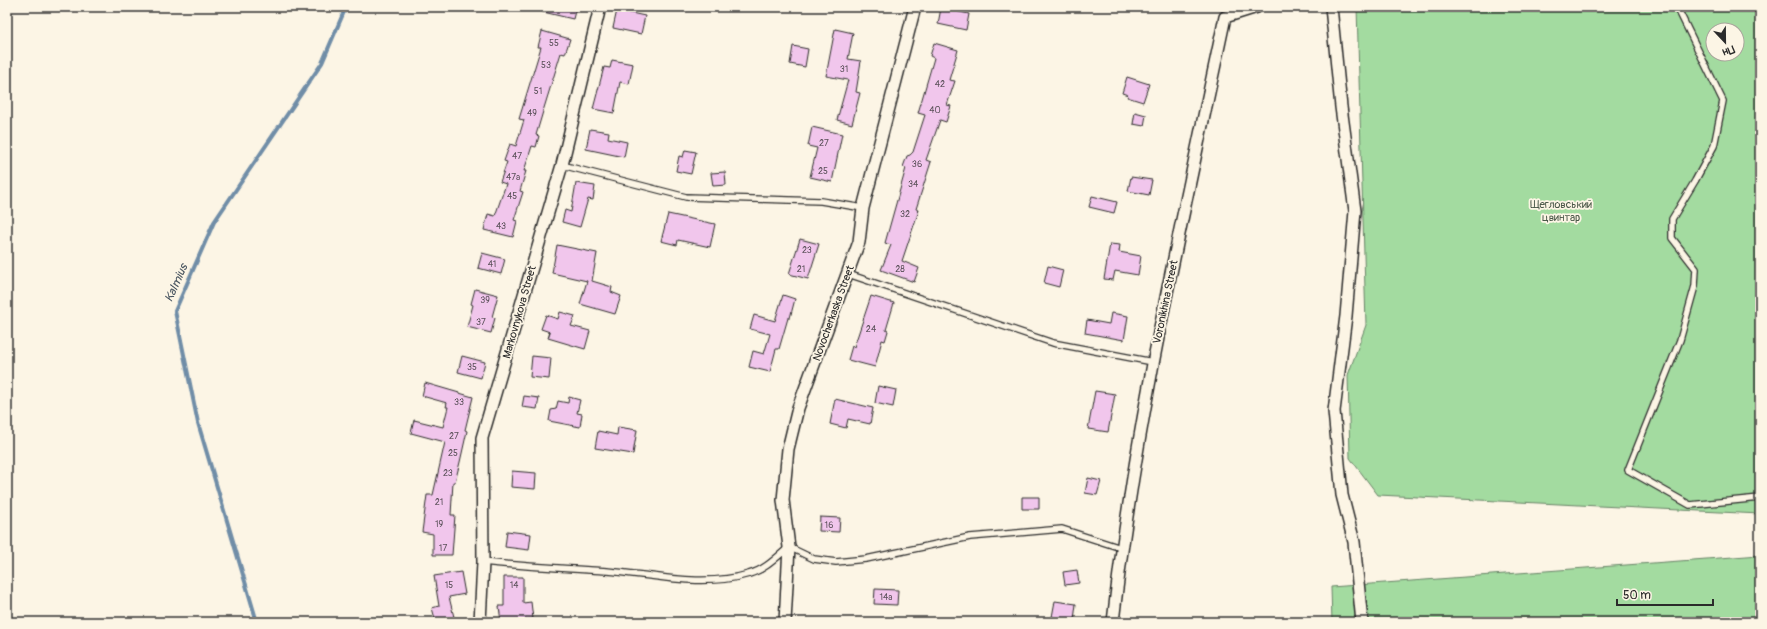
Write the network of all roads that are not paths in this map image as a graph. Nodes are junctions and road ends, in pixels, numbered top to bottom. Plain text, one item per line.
1 (600, 7) edge
2 (915, 7) edge
3 (1256, 7) edge
4 (1331, 7) edge
5 (1677, 7) edge
6 (562, 165) junction
7 (863, 208) junction
8 (848, 274) junction
9 (1153, 362) junction
10 (1760, 498) edge
11 (789, 547) junction
12 (1121, 548) junction
13 (483, 562) junction
14 (480, 622) edge
15 (785, 622) edge
16 (1113, 622) edge
17 (1362, 622) edge

1 - 6 street, Markovnykova Street
2 - 7 street, Novocherkaska Street
3 - 9 street, Voronikhina Street
4 - 17 street
5 - 10 lane
6 - 7 lane
6 - 13 street, Markovnykova Street
7 - 8 street, Novocherkaska Street
8 - 9 lane
8 - 11 street, Novocherkaska Street
9 - 12 street, Voronikhina Street
11 - 12 lane
11 - 13 lane
11 - 15 street, Novocherkaska Street
12 - 16 street, Voronikhina Street
13 - 14 street, Markovnykova Street

